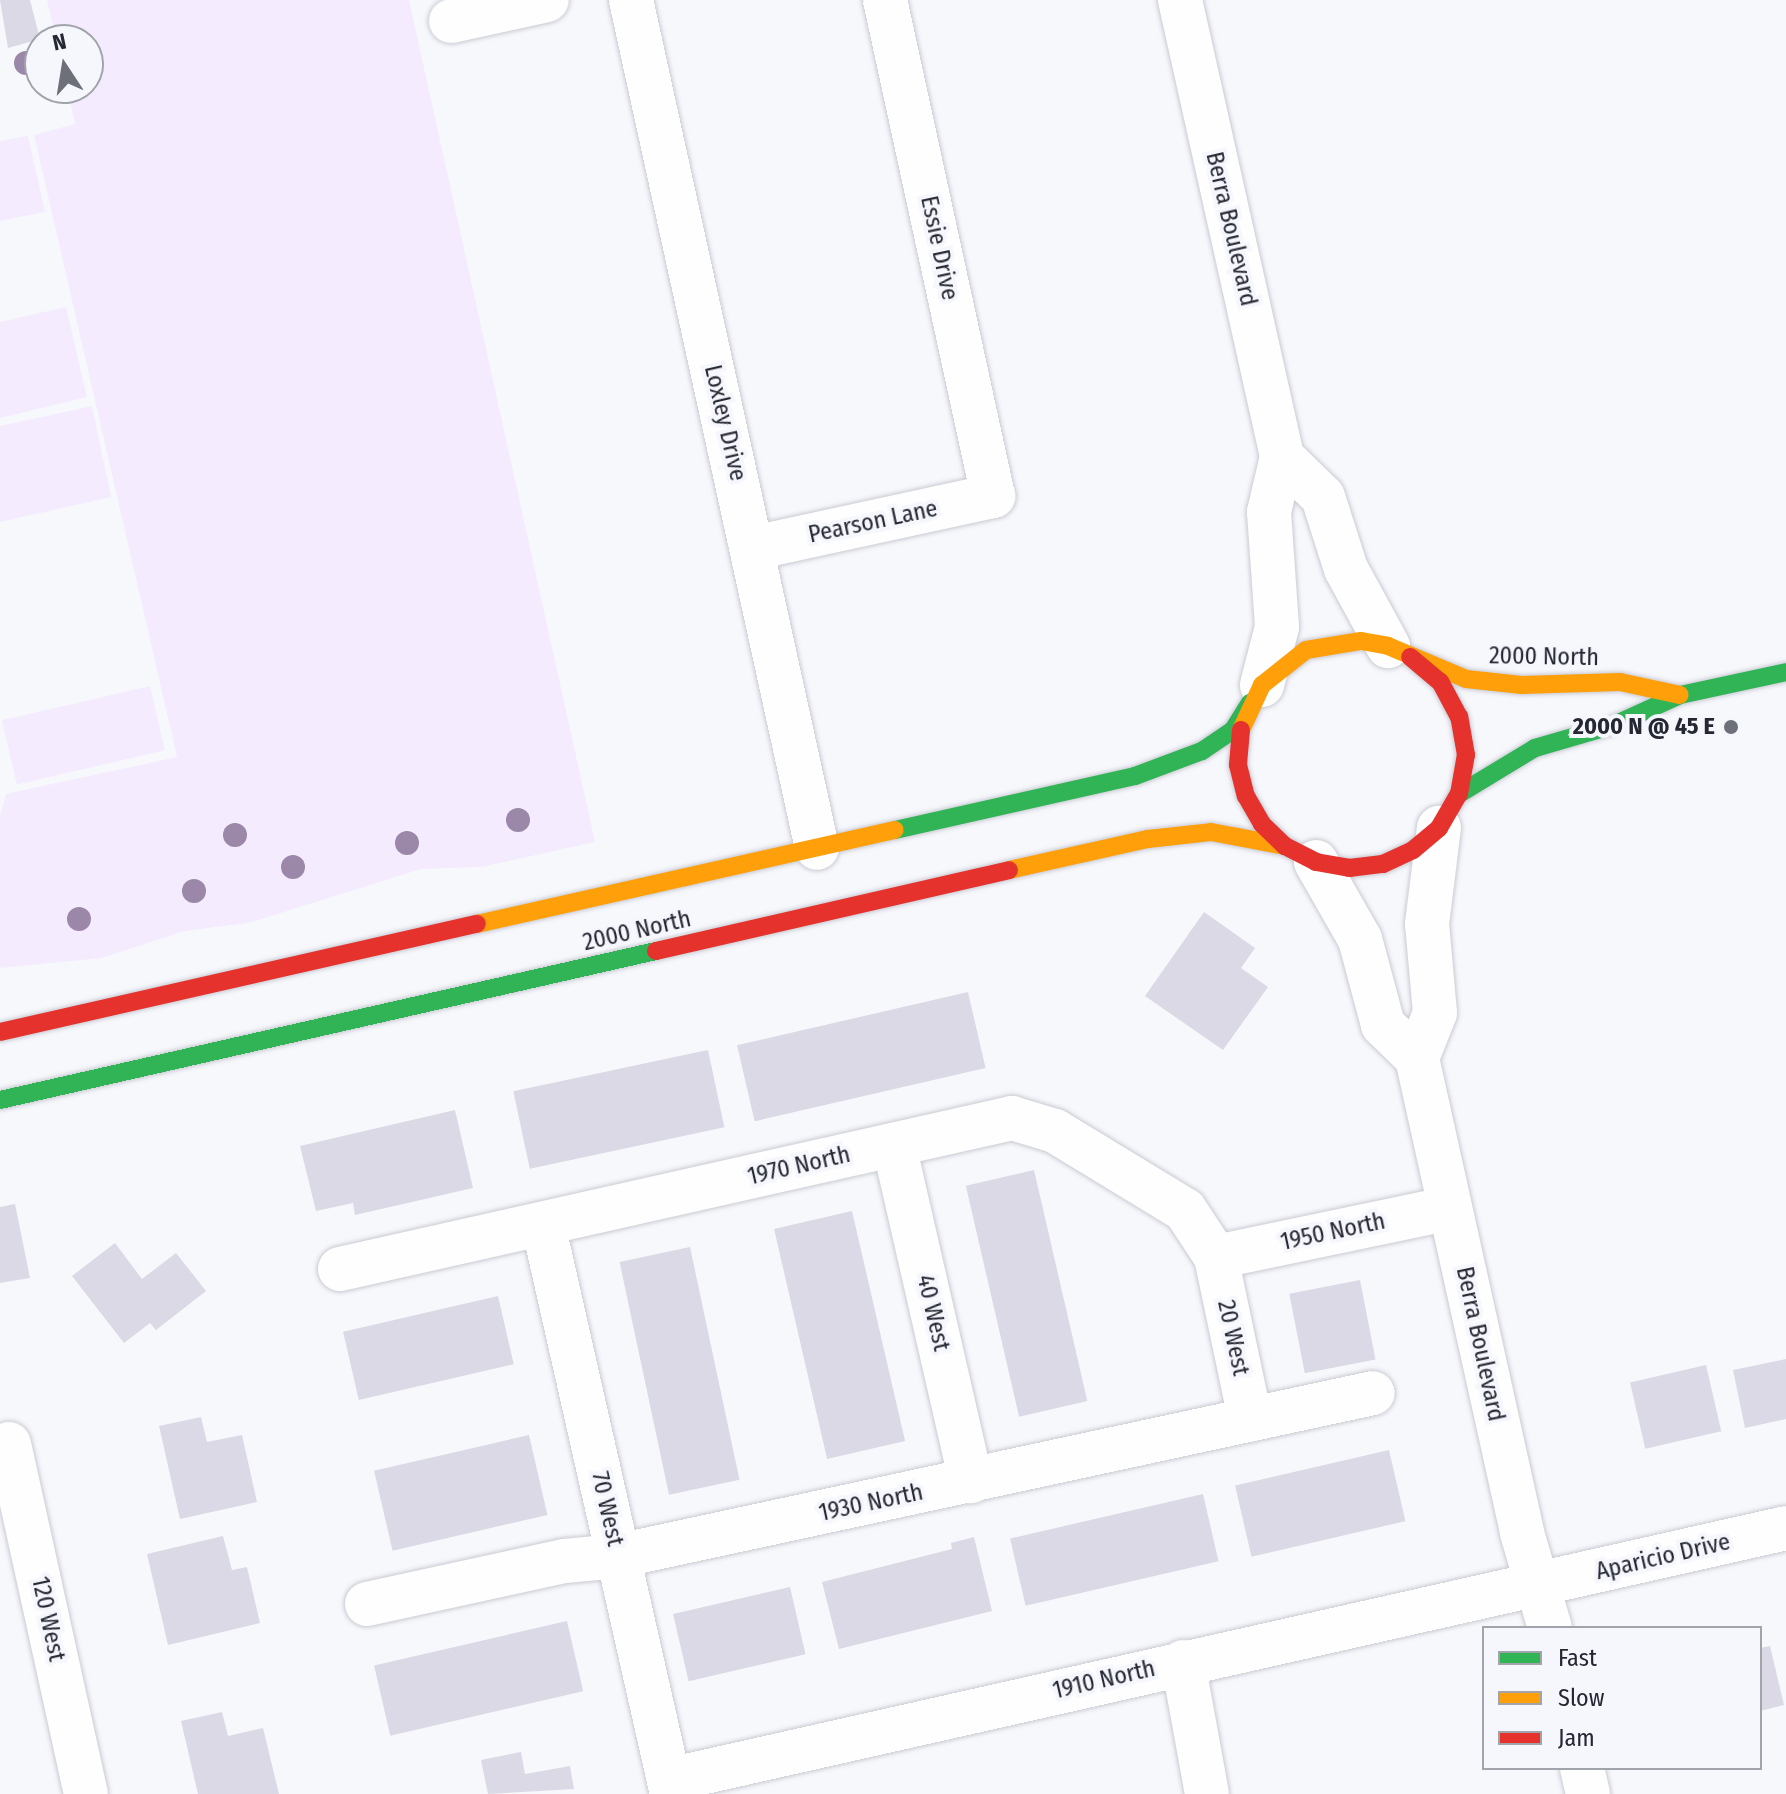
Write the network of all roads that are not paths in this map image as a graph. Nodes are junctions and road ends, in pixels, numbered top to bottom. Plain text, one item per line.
1 (547, 0) edge
2 (631, 0) edge
3 (885, 0) edge
4 (1180, 0) edge
5 (451, 21) dead end
6 (1282, 457) junction
7 (993, 496) joint
8 (753, 548) junction
9 (1399, 652) junction
10 (1786, 672) edge
11 (1256, 694) junction
12 (1680, 695) junction
13 (1449, 811) junction
14 (817, 848) junction
15 (1301, 854) junction
16 (0, 1032) edge
17 (1417, 1058) junction
18 (0, 1100) edge
19 (894, 1145) junction
20 (1450, 1208) junction
21 (543, 1224) junction
22 (1216, 1257) junction
23 (340, 1269) dead end
24 (1373, 1393) dead end
25 (1250, 1419) junction
26 (9, 1444) dead end
27 (971, 1481) junction
28 (1786, 1528) edge
29 (618, 1556) junction
30 (1539, 1584) junction
31 (367, 1604) dead end
32 (1550, 1626) edge
33 (1183, 1662) junction
34 (1582, 1770) edge
35 (670, 1787) edge
36 (86, 1794) edge
37 (1207, 1794) edge
38 (1588, 1794) edge

1 - 5 street
2 - 8 street, Loxley Drive
3 - 7 street, Essie Drive
4 - 6 street, Berra Boulevard
6 - 9 street
6 - 11 street, Berra Boulevard
7 - 8 street, Pearson Lane
8 - 14 street, Loxley Drive
9 - 11 street
9 - 12 street, 2000 North
9 - 13 street
10 - 12 street, 2000 North
11 - 14 street, 2000 North
11 - 15 street
12 - 13 street, 2000 North
13 - 15 street
13 - 17 street
14 - 16 street, 2000 North
15 - 17 street
15 - 18 street, 2000 North
17 - 20 street, Berra Boulevard
19 - 21 street, 1970 North
19 - 22 street, 1970 North
19 - 27 street, 40 West
20 - 22 street, 1950 North
20 - 30 street, Berra Boulevard
21 - 23 street, 1970 North
21 - 29 street, 70 West
22 - 25 street, 20 West
24 - 25 street, 1930 North
25 - 27 street, 1930 North
26 - 36 street, 120 West
27 - 29 street, 1930 North
28 - 30 street, Aparicio Drive
29 - 31 street, 1930 North
29 - 35 street, 70 West
30 - 32 street, Berra Boulevard
30 - 33 street, 1910 North
33 - 35 street, 1910 North
33 - 37 street
34 - 38 street

